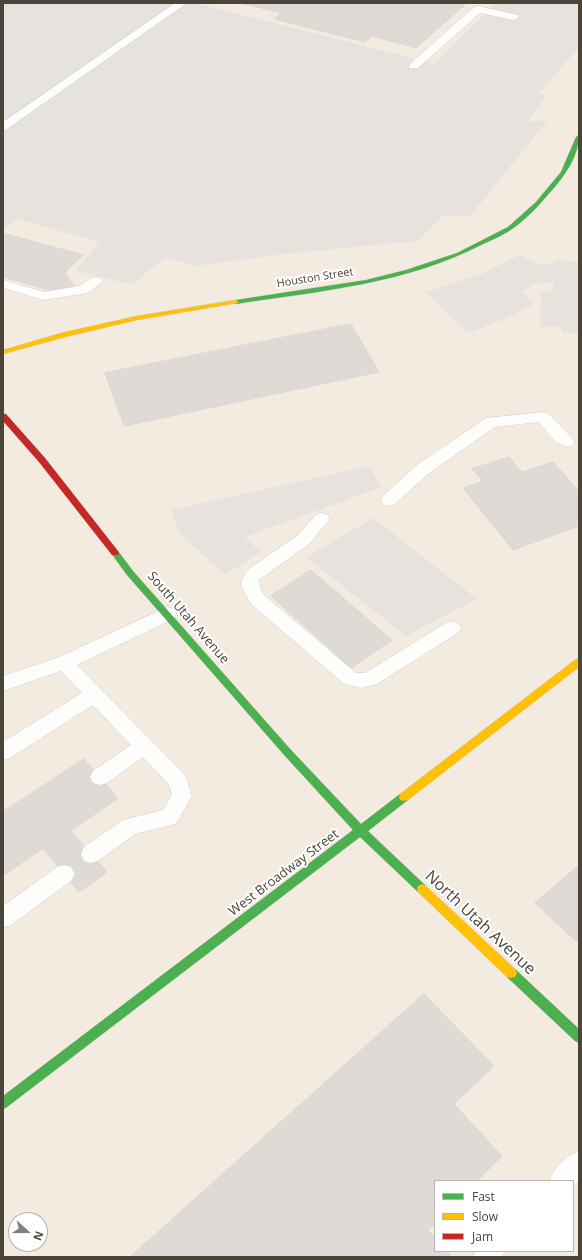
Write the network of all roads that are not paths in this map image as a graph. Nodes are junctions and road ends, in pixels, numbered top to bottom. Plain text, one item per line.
1 (179, 5) dead end
2 (514, 17) dead end
3 (414, 66) dead end
4 (3, 127) edge
5 (579, 137) edge
6 (96, 280) dead end
7 (3, 284) edge
8 (3, 352) edge
9 (3, 416) edge
10 (566, 442) dead end
11 (389, 500) dead end
12 (322, 519) dead end
13 (167, 614) junction
14 (452, 628) dead end
15 (579, 662) edge
16 (64, 663) junction
17 (3, 684) edge
18 (94, 695) junction
19 (144, 746) junction
20 (3, 752) edge
21 (100, 777) dead end
22 (361, 830) junction
23 (91, 854) dead end
24 (64, 874) dead end
25 (3, 918) edge
26 (579, 1037) edge
27 (3, 1103) edge
28 (579, 1163) edge
29 (562, 1180) edge

1 - 4 lane
2 - 3 lane
5 - 8 main road, Houston Street
6 - 7 lane
9 - 13 main road, South Utah Avenue
10 - 11 lane
12 - 14 lane
13 - 16 lane
13 - 22 main road, South Utah Avenue
15 - 22 main road, West Broadway Street
16 - 17 lane
16 - 18 lane
18 - 19 lane
18 - 20 lane
19 - 21 lane
19 - 23 lane
22 - 26 main road, North Utah Avenue
22 - 27 main road, West Broadway Street
24 - 25 lane
28 - 29 lane

